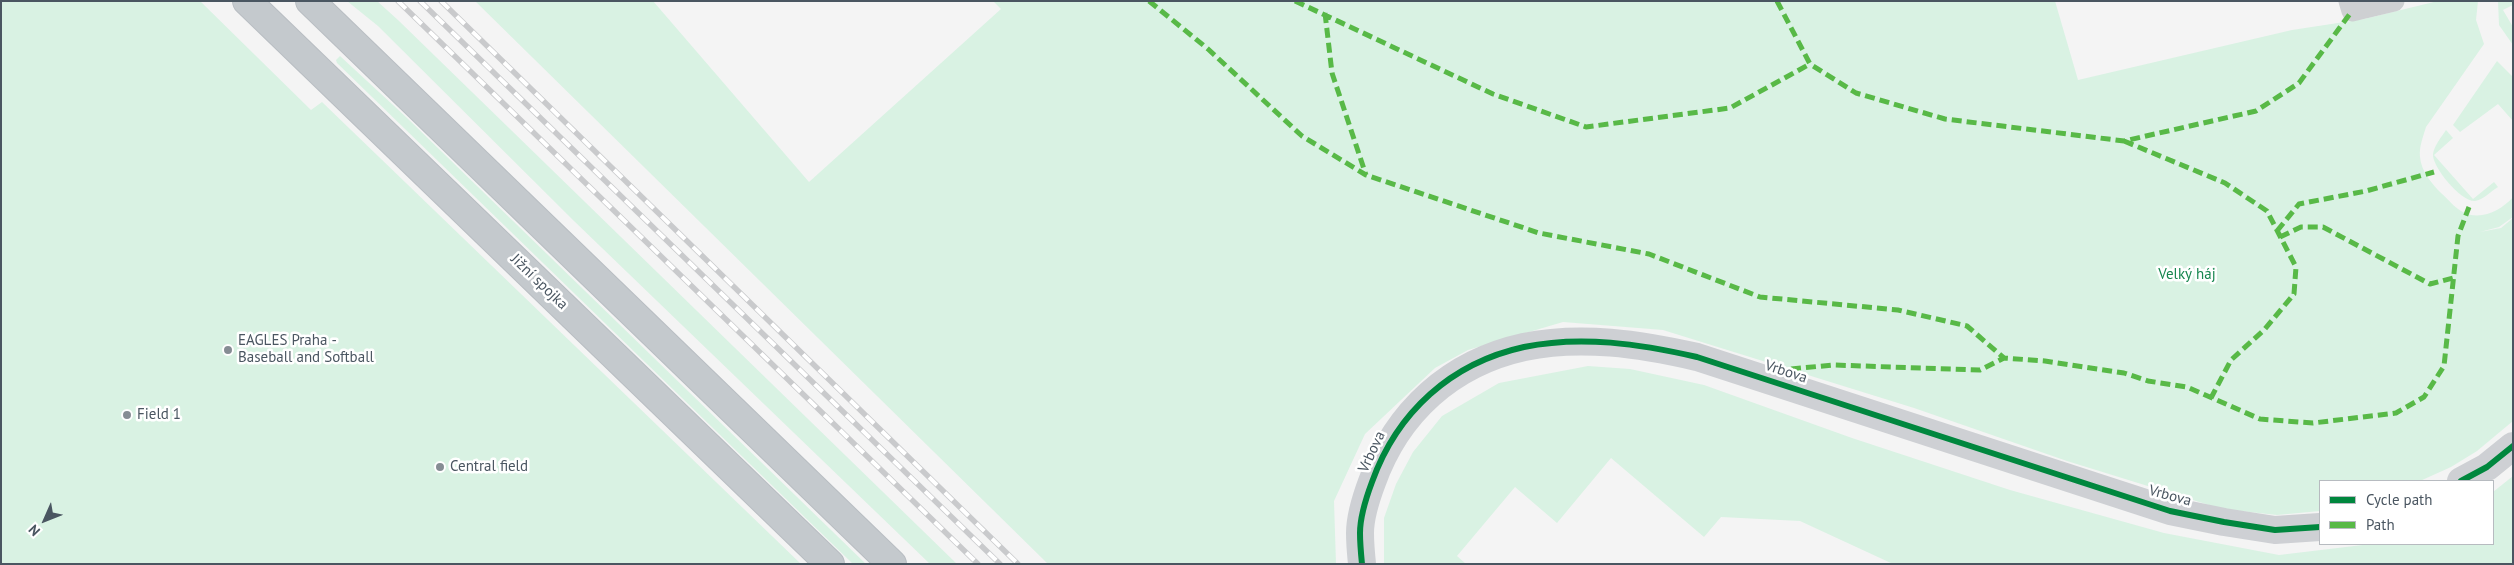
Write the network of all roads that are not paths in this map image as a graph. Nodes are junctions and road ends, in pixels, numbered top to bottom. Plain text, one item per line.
1 (247, 1) edge
2 (310, 1) edge
3 (2349, 1) edge
4 (2394, 1) edge
5 (2513, 446) edge
6 (2463, 480) edge
7 (2319, 527) edge
8 (830, 564) edge
9 (892, 564) edge
10 (1362, 564) edge

1 - 8 highway, Jižní spojka
2 - 9 highway
3 - 4 street
5 - 6 main road
7 - 10 main road, Vrbova

